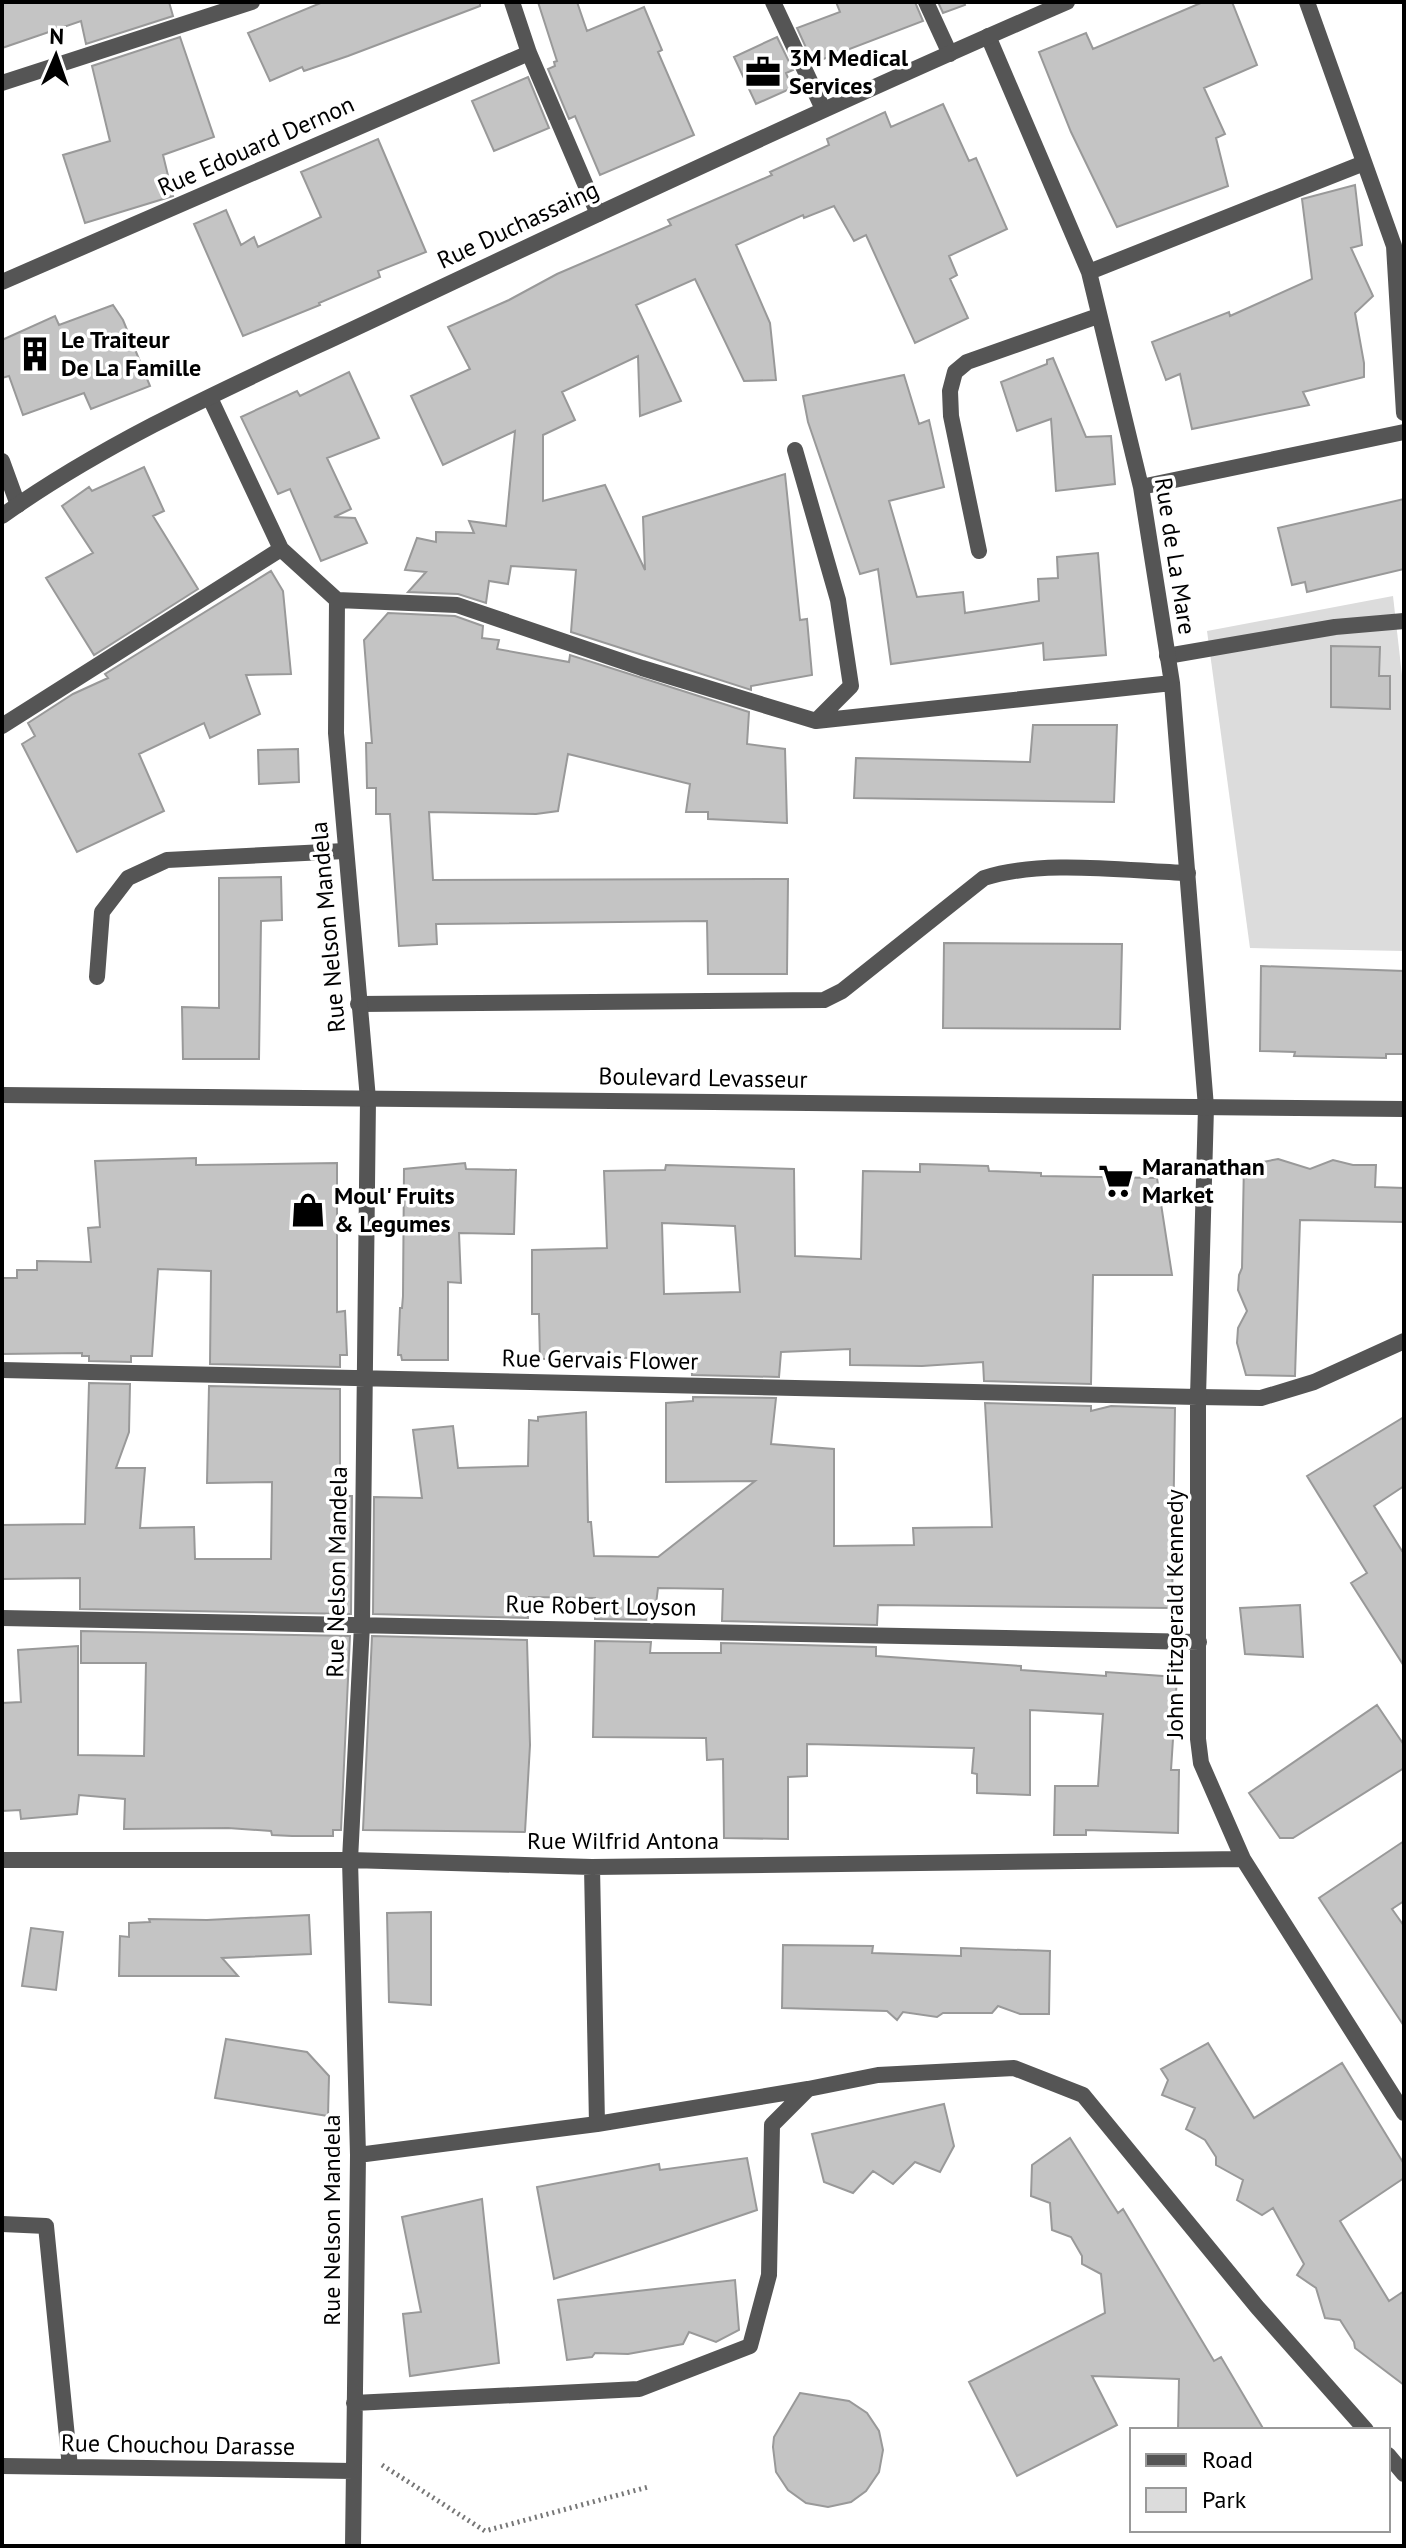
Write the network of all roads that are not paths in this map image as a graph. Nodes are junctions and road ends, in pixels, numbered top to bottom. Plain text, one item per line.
1 (252, 2) edge
2 (512, 2) edge
3 (773, 2) edge
4 (926, 2) edge
5 (1067, 2) edge
6 (1307, 2) edge
7 (988, 36) junction
8 (529, 53) junction
9 (950, 54) junction
10 (2, 83) edge
11 (823, 109) junction
12 (1364, 163) junction
13 (598, 214) junction
14 (1089, 272) junction
15 (2, 282) edge
16 (1098, 316) junction
17 (210, 398) junction
18 (1404, 413) edge
19 (1404, 432) edge
20 (795, 450) dead end
21 (2, 461) edge
22 (1141, 487) junction
23 (18, 505) junction
24 (2, 516) edge
25 (281, 549) junction
26 (979, 551) dead end
27 (337, 600) junction
28 (1404, 621) edge
29 (1167, 656) junction
30 (1172, 683) junction
31 (816, 721) junction
32 (2, 726) edge
33 (345, 851) junction
34 (1188, 873) junction
35 (97, 977) dead end
36 (358, 1004) junction
37 (2, 1095) edge
38 (368, 1099) junction
39 (1206, 1107) junction
40 (1404, 1109) edge
41 (1404, 1341) edge
42 (2, 1370) edge
43 (365, 1378) junction
44 (1198, 1397) junction
45 (2, 1618) edge
46 (362, 1625) junction
47 (1199, 1642) junction
48 (1243, 1859) junction
49 (2, 1860) edge
50 (350, 1860) junction
51 (592, 1867) junction
52 (808, 2089) junction
53 (1404, 2113) edge
54 (597, 2124) junction
55 (358, 2155) junction
56 (2, 2224) edge
57 (354, 2403) junction
58 (1364, 2428) edge
59 (1390, 2457) edge
60 (2, 2466) edge
61 (70, 2467) junction
62 (353, 2471) junction
63 (1404, 2474) edge
64 (353, 2546) edge

1 - 10 street
2 - 8 street
3 - 11 street
4 - 9 street
5 - 7 street, Rue Duchassaing
6 - 12 street
7 - 9 street, Rue Duchassaing
7 - 14 street, Rue de La Mare
8 - 13 street
8 - 15 street, Rue Edouard Dernon
9 - 11 street, Rue Duchassaing
11 - 13 street, Rue Duchassaing
12 - 14 street
12 - 18 street
13 - 17 street, Rue Duchassaing
14 - 16 street, Rue de La Mare
16 - 22 street, Rue de La Mare
16 - 26 street
17 - 23 street, Rue Duchassaing
17 - 25 street
19 - 22 street
20 - 31 street
21 - 23 street
22 - 29 street, Rue de La Mare
23 - 24 street, Rue Duchassaing
25 - 27 street
25 - 32 street
27 - 31 street
27 - 33 street, Rue Nelson Mandela
28 - 29 street
29 - 30 street, Rue de La Mare
30 - 31 street
30 - 34 street, Rue de La Mare
33 - 35 street
33 - 36 street, Rue Nelson Mandela
34 - 36 street
34 - 39 street, Rue de La Mare
36 - 38 street, Rue Nelson Mandela
37 - 38 street, Boulevard Levasseur
38 - 39 street, Boulevard Levasseur
38 - 43 street, Rue Nelson Mandela
39 - 40 street, Boulevard Levasseur
39 - 44 street, John Fitzgerald Kennedy
41 - 44 street, Rue Gervais Flower
42 - 43 street, Rue Gervais Flower
43 - 44 street, Rue Gervais Flower
43 - 46 street, Rue Nelson Mandela
44 - 47 street, John Fitzgerald Kennedy
45 - 46 street, Rue Robert Loyson
46 - 47 street, Rue Robert Loyson
46 - 50 street, Rue Nelson Mandela
47 - 48 street, John Fitzgerald Kennedy
48 - 51 street, Rue Wilfrid Antona
48 - 53 street, John Fitzgerald Kennedy
49 - 50 street, Rue Wilfrid Antona
50 - 51 street, Rue Wilfrid Antona
50 - 55 street, Rue Nelson Mandela
51 - 54 street
52 - 54 street
52 - 57 street
52 - 58 street
54 - 55 street
55 - 57 street, Rue Nelson Mandela
56 - 61 street
57 - 62 street, Rue Nelson Mandela
59 - 63 street
60 - 61 street, Rue Chouchou Darasse
61 - 62 street, Rue Chouchou Darasse
62 - 64 street, Rue Nelson Mandela

